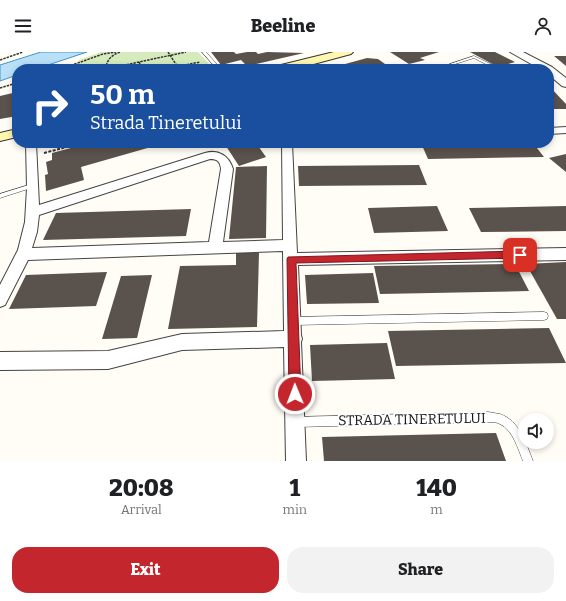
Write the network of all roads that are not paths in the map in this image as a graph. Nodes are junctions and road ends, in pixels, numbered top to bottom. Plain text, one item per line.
1 (204, 52) edge
2 (347, 52) edge
3 (515, 52) edge
4 (215, 64) edge
5 (300, 64) edge
6 (452, 64) dead end
7 (487, 64) edge
8 (539, 64) edge
9 (554, 73) edge
10 (566, 84) edge
11 (566, 130) edge
12 (554, 131) edge
13 (12, 134) edge
14 (0, 137) edge
15 (287, 148) edge
16 (32, 150) edge
17 (32, 186) junction
18 (0, 196) edge
19 (32, 212) junction
20 (215, 248) junction
21 (291, 252) junction
22 (23, 254) junction
23 (566, 254) edge
24 (0, 300) edge
25 (544, 316) dead end
26 (293, 321) junction
27 (294, 338) junction
28 (0, 362) edge
29 (295, 422) junction
30 (296, 461) edge
31 (528, 461) edge

1 - 4 lane
2 - 5 main road
3 - 8 street
6 - 7 lane
9 - 10 street
11 - 12 street
13 - 14 main road
15 - 21 street
16 - 17 street
17 - 18 lane
17 - 19 street
19 - 20 street
19 - 22 street
20 - 21 street
20 - 22 street
21 - 23 street
21 - 26 street
22 - 24 street
25 - 26 lane
26 - 27 street
27 - 28 street
27 - 29 street
29 - 30 street
29 - 31 lane, STRADA TINERETULUI

